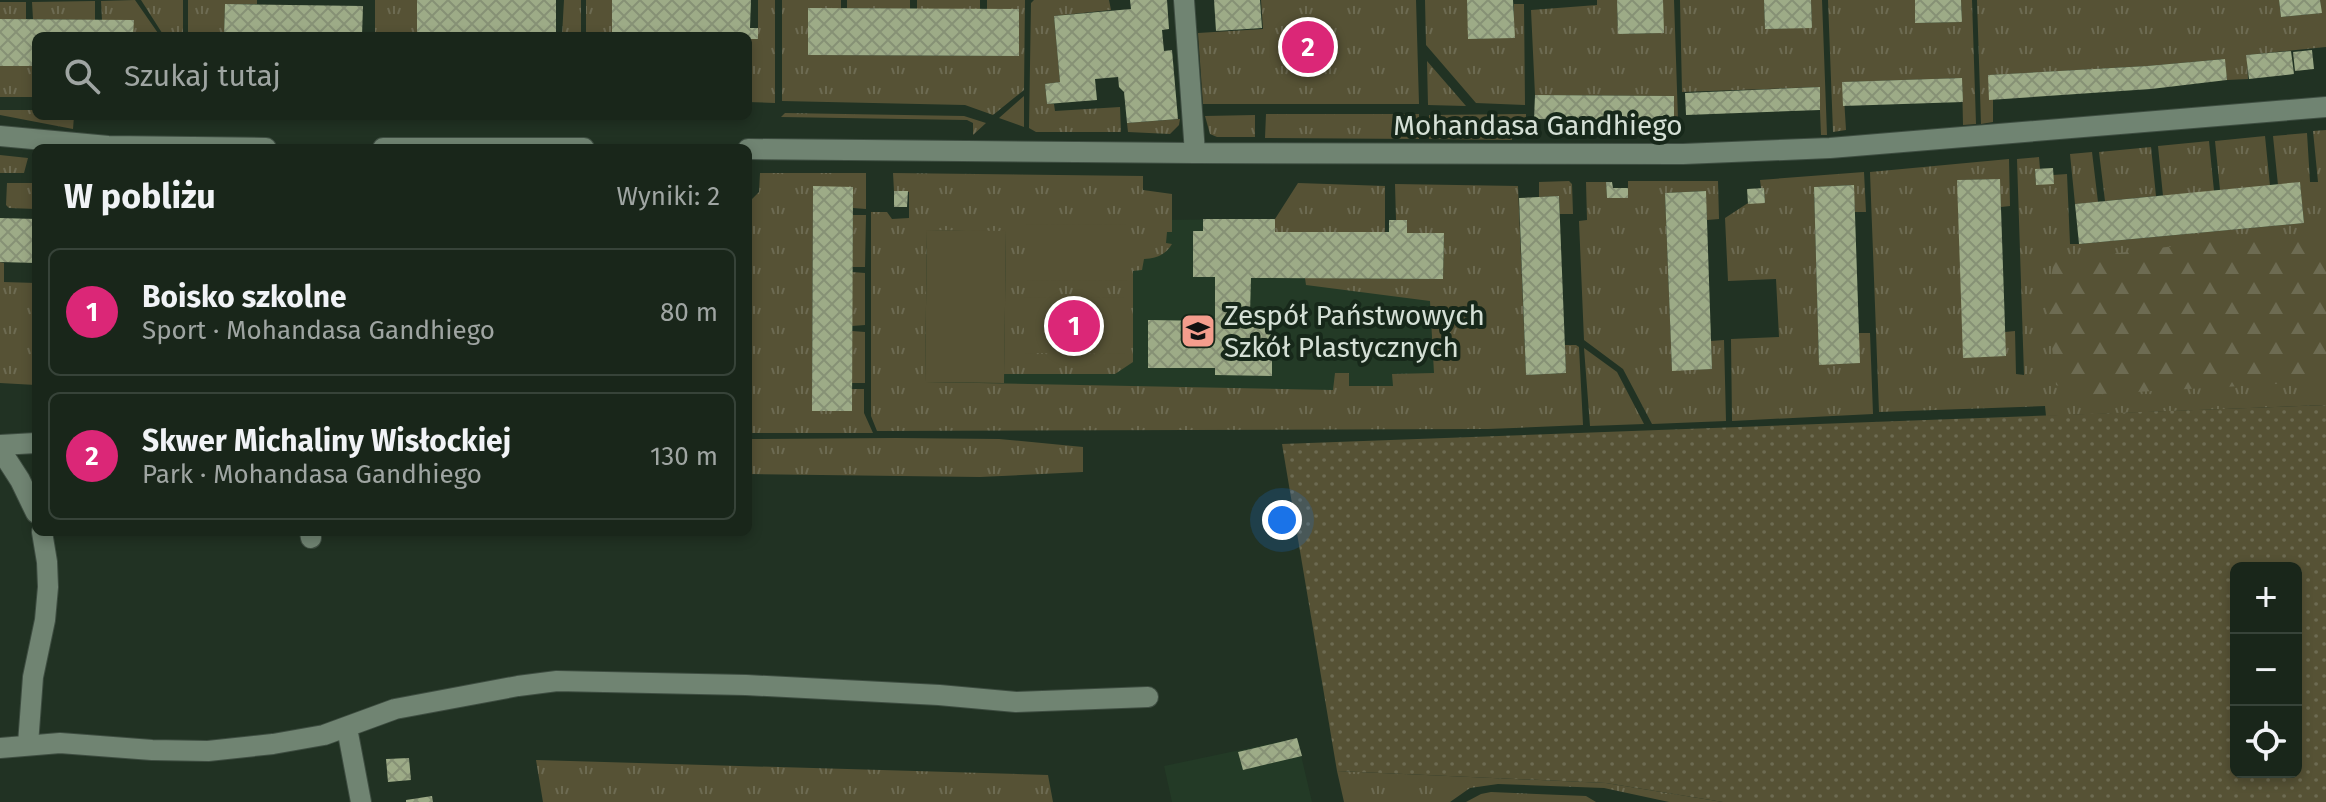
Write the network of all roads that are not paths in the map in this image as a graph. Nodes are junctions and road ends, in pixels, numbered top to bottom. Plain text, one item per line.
1 (1184, 0) edge
2 (2326, 107) edge
3 (0, 136) edge
4 (86, 144) edge
5 (752, 149) edge
6 (1195, 153) junction
7 (32, 443) edge
8 (0, 447) edge
9 (32, 505) edge
10 (43, 536) edge
11 (1148, 697) dead end
12 (348, 736) junction
13 (28, 744) junction
14 (0, 748) edge
15 (361, 802) edge

1 - 6 street
2 - 6 street, Mohandasa Gandhiego
3 - 4 street
5 - 6 street, Mohandasa Gandhiego
7 - 8 street
8 - 9 street
10 - 13 street
11 - 12 street
12 - 13 street
12 - 15 street
13 - 14 street

